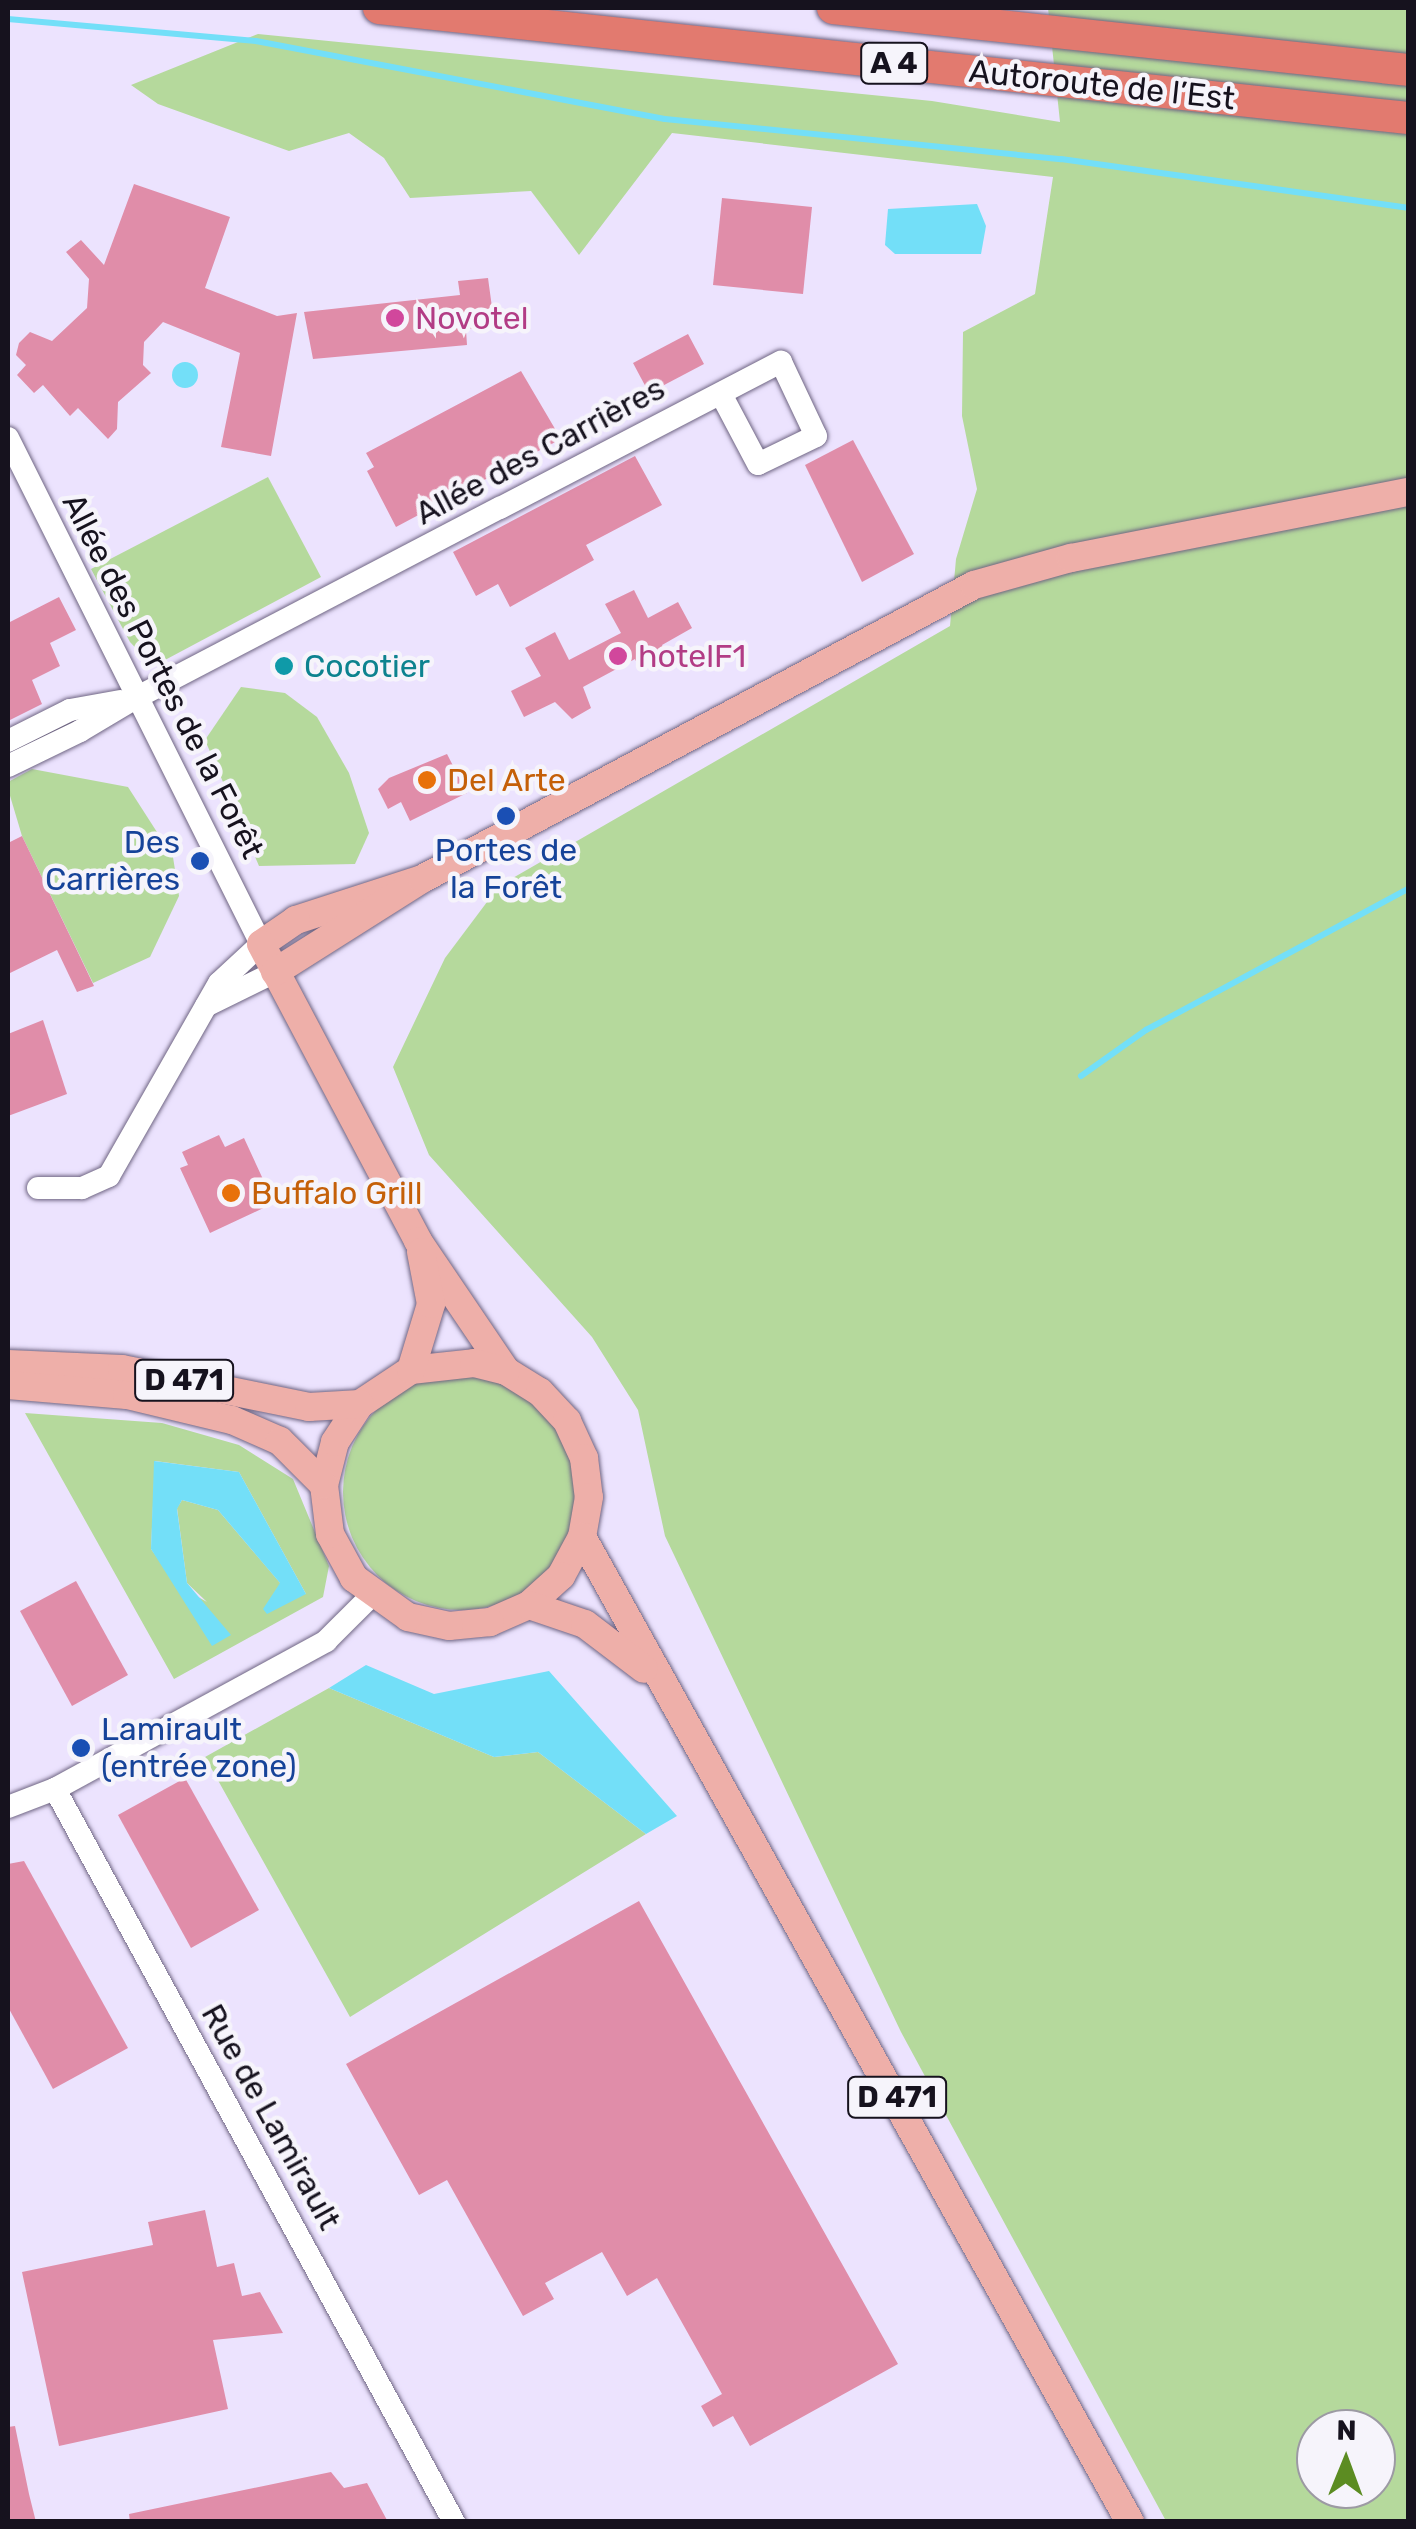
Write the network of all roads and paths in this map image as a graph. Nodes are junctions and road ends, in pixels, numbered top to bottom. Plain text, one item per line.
1 (378, 8) edge
2 (833, 8) edge
3 (1408, 70) edge
4 (1408, 118) edge
5 (721, 394) junction
6 (8, 438) edge
7 (1408, 492) edge
8 (134, 699) junction
9 (8, 741) edge
10 (8, 766) edge
11 (422, 879) junction
12 (261, 944) junction
13 (316, 952) junction
14 (275, 972) junction
15 (206, 1006) junction
16 (300, 1021) junction
17 (38, 1188) dead end
18 (418, 1241) junction
19 (8, 1364) edge
20 (411, 1370) junction
21 (506, 1372) junction
22 (8, 1384) edge
23 (360, 1404) junction
24 (324, 1485) junction
25 (582, 1537) junction
26 (372, 1596) junction
27 (529, 1605) junction
28 (655, 1678) junction
29 (55, 1789) junction
30 (8, 1806) edge
31 (454, 2522) edge
32 (1130, 2522) edge

1 - 4 highway, Autoroute de l’Est / A 4
2 - 3 highway, Autoroute de l’Est / A 4
5 - 5 street, Allée des Carrières
5 - 8 street, Allée des Carrières
6 - 8 street, Allée des Portes de la Forêt
7 - 11 main road
8 - 9 street
8 - 10 street, Allée des Carrières
8 - 12 street, Allée des Portes de la Forêt
11 - 12 main road
11 - 13 main road
12 - 14 main road
12 - 15 street
13 - 14 main road
13 - 16 main road
14 - 15 street
14 - 16 main road
15 - 17 street
16 - 18 main road
18 - 20 main road
18 - 21 main road
19 - 23 main road, D 471
20 - 21 main road
20 - 23 main road
21 - 25 main road
22 - 24 main road, D 471
23 - 24 main road
24 - 26 main road
25 - 27 main road
25 - 28 main road, D 471
26 - 27 main road
26 - 29 street
27 - 28 main road, D 471
28 - 32 main road, D 471
29 - 30 street
29 - 31 street, Rue de Lamirault

